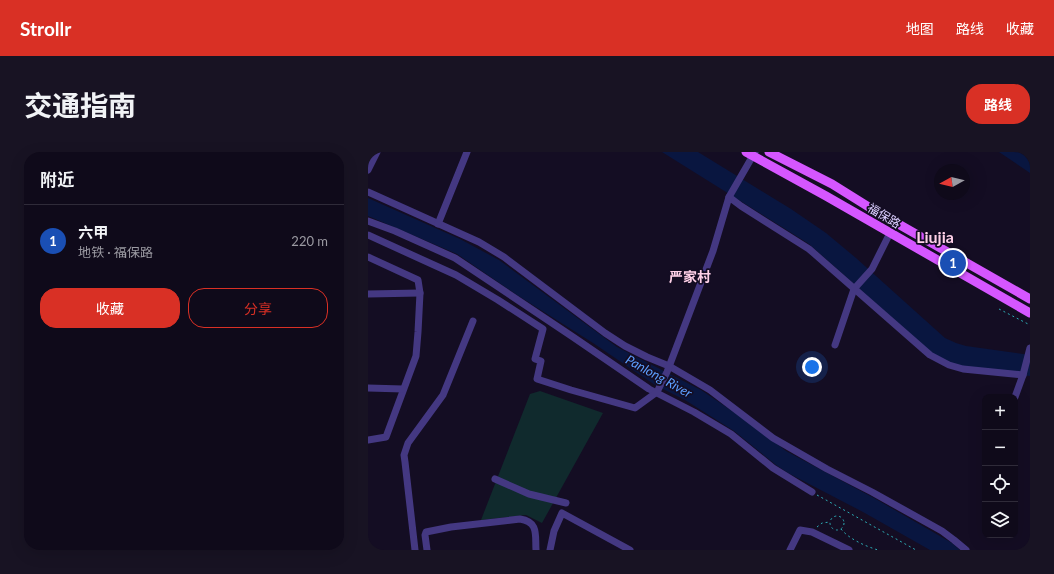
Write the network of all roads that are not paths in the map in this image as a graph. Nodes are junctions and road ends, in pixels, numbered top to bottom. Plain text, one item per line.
1 (377, 152) edge
2 (467, 152) edge
3 (769, 152) edge
4 (751, 153) edge
5 (368, 170) edge
6 (368, 192) edge
7 (730, 197) junction
8 (368, 221) edge
9 (438, 224) junction
10 (890, 233) junction
11 (368, 235) edge
12 (368, 257) edge
13 (854, 289) junction
14 (420, 293) junction
15 (368, 294) edge
16 (1030, 299) edge
17 (1030, 313) edge
18 (473, 321) dead end
19 (835, 345) dead end
20 (1029, 350) edge
21 (668, 369) junction
22 (1023, 376) junction
23 (368, 388) edge
24 (403, 389) junction
25 (657, 392) junction
26 (1016, 394) edge
27 (368, 440) edge
28 (495, 479) dead end
29 (812, 492) road end
30 (566, 504) dead end
31 (415, 550) edge
32 (427, 550) edge
33 (536, 550) edge
34 (550, 550) edge
35 (630, 550) edge
36 (790, 550) edge
37 (849, 550) edge
38 (966, 550) edge

1 - 5 street
2 - 9 street
3 - 16 main road, 福保路
4 - 7 street
4 - 10 main road, 福保路
6 - 9 street
7 - 13 street
7 - 21 street
8 - 25 street
9 - 21 street
10 - 13 street
10 - 17 main road, 福保路
11 - 25 street
12 - 14 street
13 - 19 street
13 - 22 street
14 - 15 street
14 - 24 street
18 - 31 street
20 - 22 street
21 - 25 street
21 - 38 street
22 - 26 street
23 - 24 street
24 - 27 street
25 - 29 street
28 - 30 street
32 - 33 street
34 - 35 street
36 - 37 street

